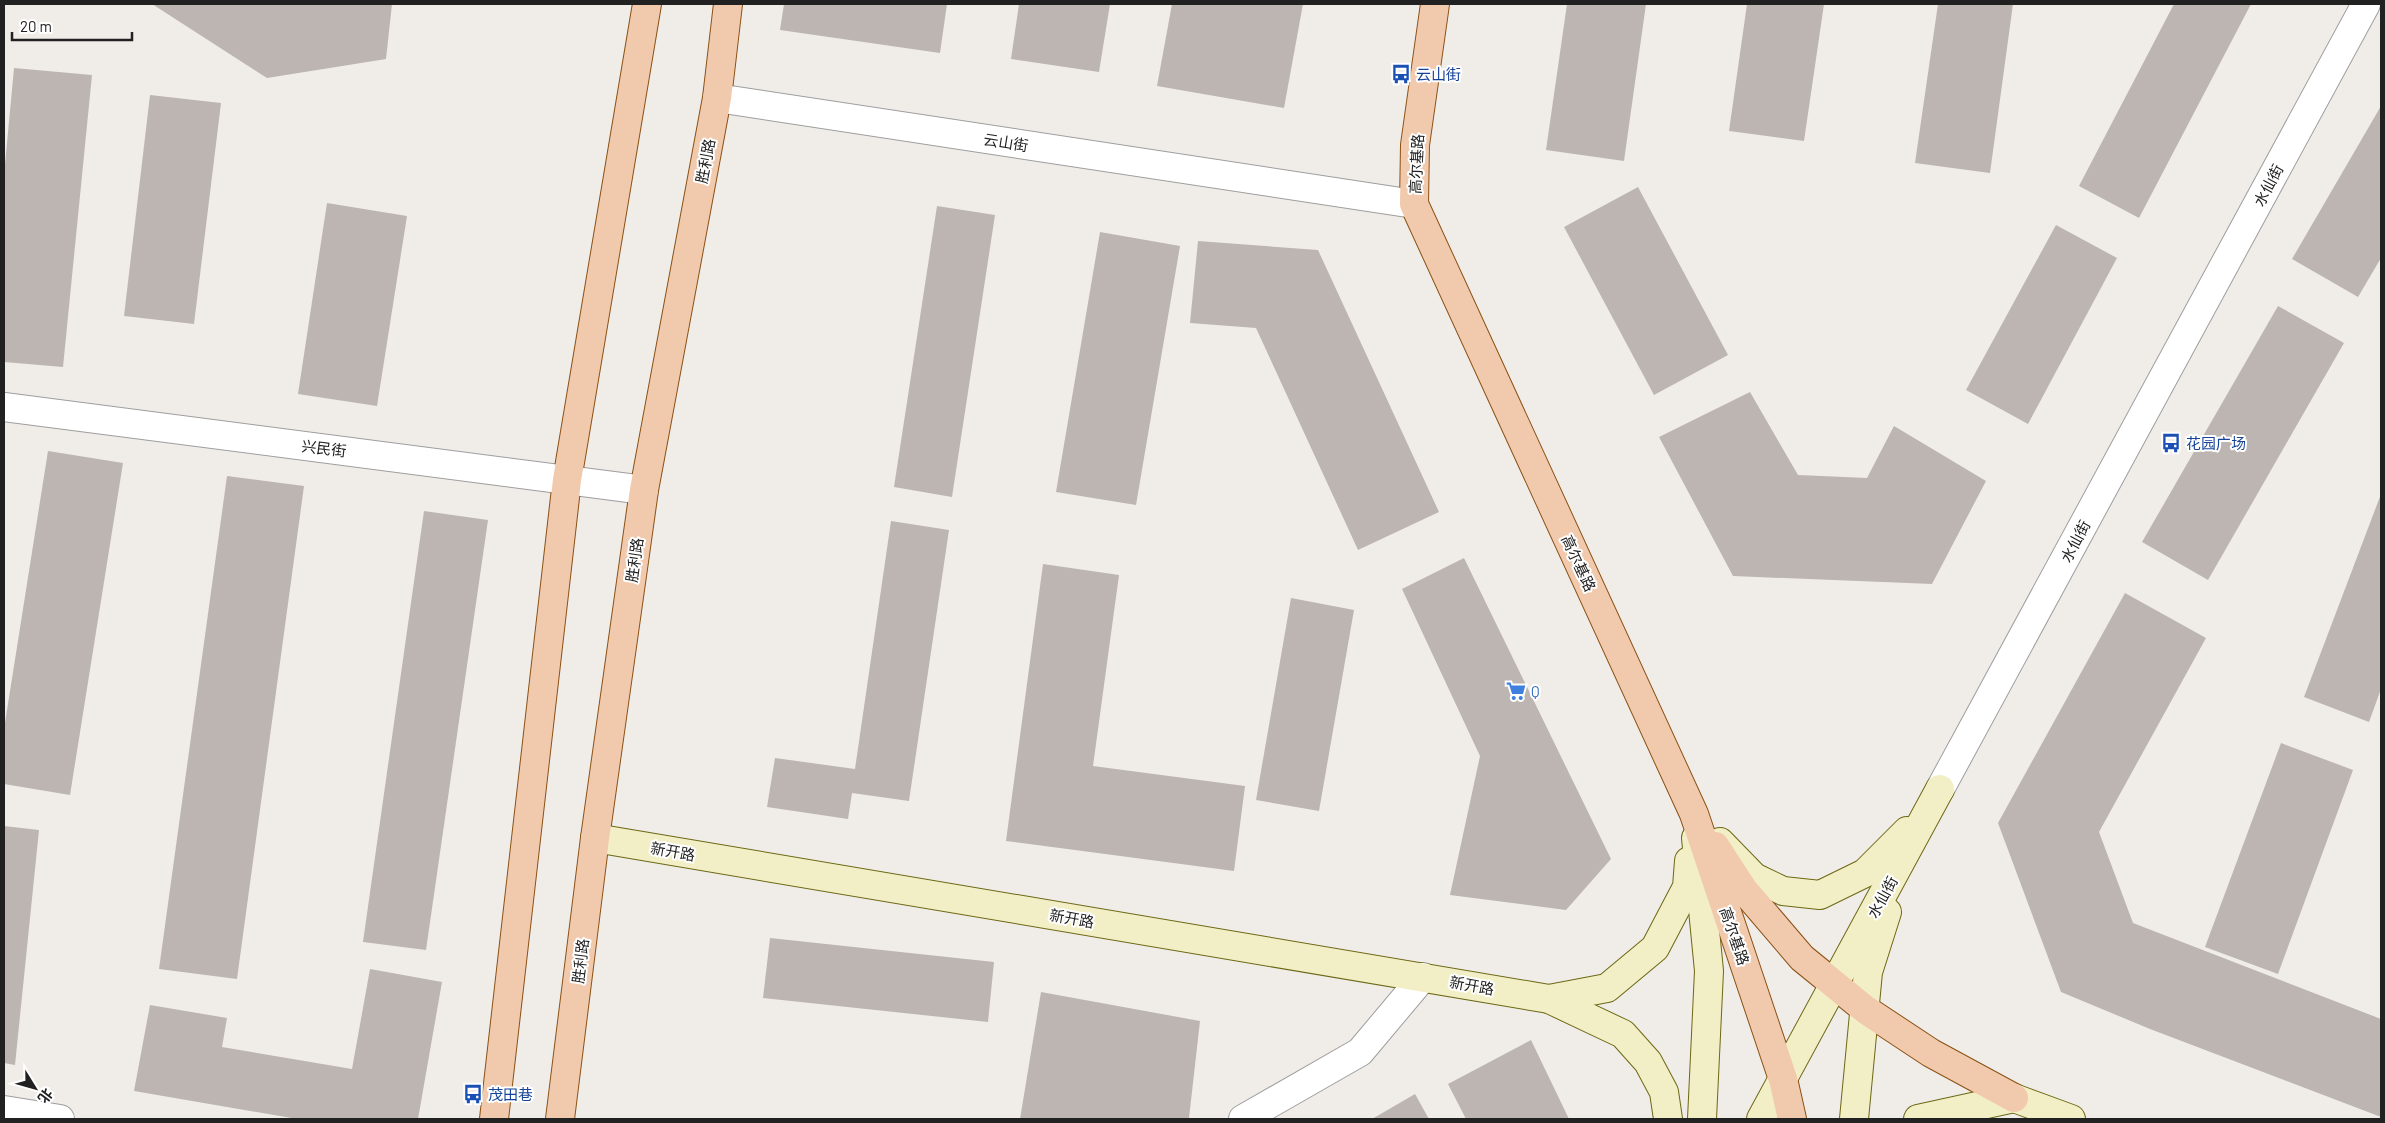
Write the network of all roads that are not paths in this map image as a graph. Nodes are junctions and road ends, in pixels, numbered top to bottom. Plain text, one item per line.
1 (647, 4) edge
2 (728, 4) edge
3 (1435, 4) edge
4 (2366, 4) edge
5 (717, 98) junction
6 (1414, 204) junction
7 (4, 407) edge
8 (567, 480) junction
9 (644, 490) junction
10 (1940, 789) junction
11 (1694, 814) junction
12 (596, 838) junction
13 (1423, 977) junction
14 (1834, 984) junction
15 (1550, 998) junction
16 (1866, 1010) junction
17 (1783, 1078) junction
18 (2014, 1098) junction
19 (4, 1110) edge
20 (60, 1119) edge
21 (494, 1119) edge
22 (560, 1119) edge
23 (1243, 1119) edge
24 (1668, 1119) edge
25 (1702, 1119) edge
26 (1761, 1119) edge
27 (1792, 1119) edge
28 (1854, 1119) edge
29 (1918, 1119) edge
30 (1962, 1119) edge
31 (2071, 1119) edge

1 - 8 main road
2 - 5 main road, 胜利路
3 - 6 main road, 高尔基路
4 - 10 street, 水仙街
5 - 6 street, 云山街
5 - 9 main road, 胜利路
6 - 11 main road, 高尔基路
7 - 8 street, 兴民街
8 - 9 street, 兴民街
8 - 21 main road
9 - 12 main road, 胜利路
10 - 11 main road
10 - 14 main road, 水仙街
10 - 16 main road
11 - 14 main road
11 - 15 main road
11 - 17 main road, 高尔基路
11 - 25 main road
12 - 13 main road, 新开路
12 - 22 main road, 胜利路
13 - 15 main road, 新开路
13 - 23 street
14 - 16 main road
14 - 17 main road, 水仙街
15 - 24 main road
16 - 18 main road
16 - 28 main road
17 - 26 main road, 水仙街
17 - 27 main road, 高尔基路
18 - 29 main road
18 - 30 main road
18 - 31 main road
19 - 20 street

